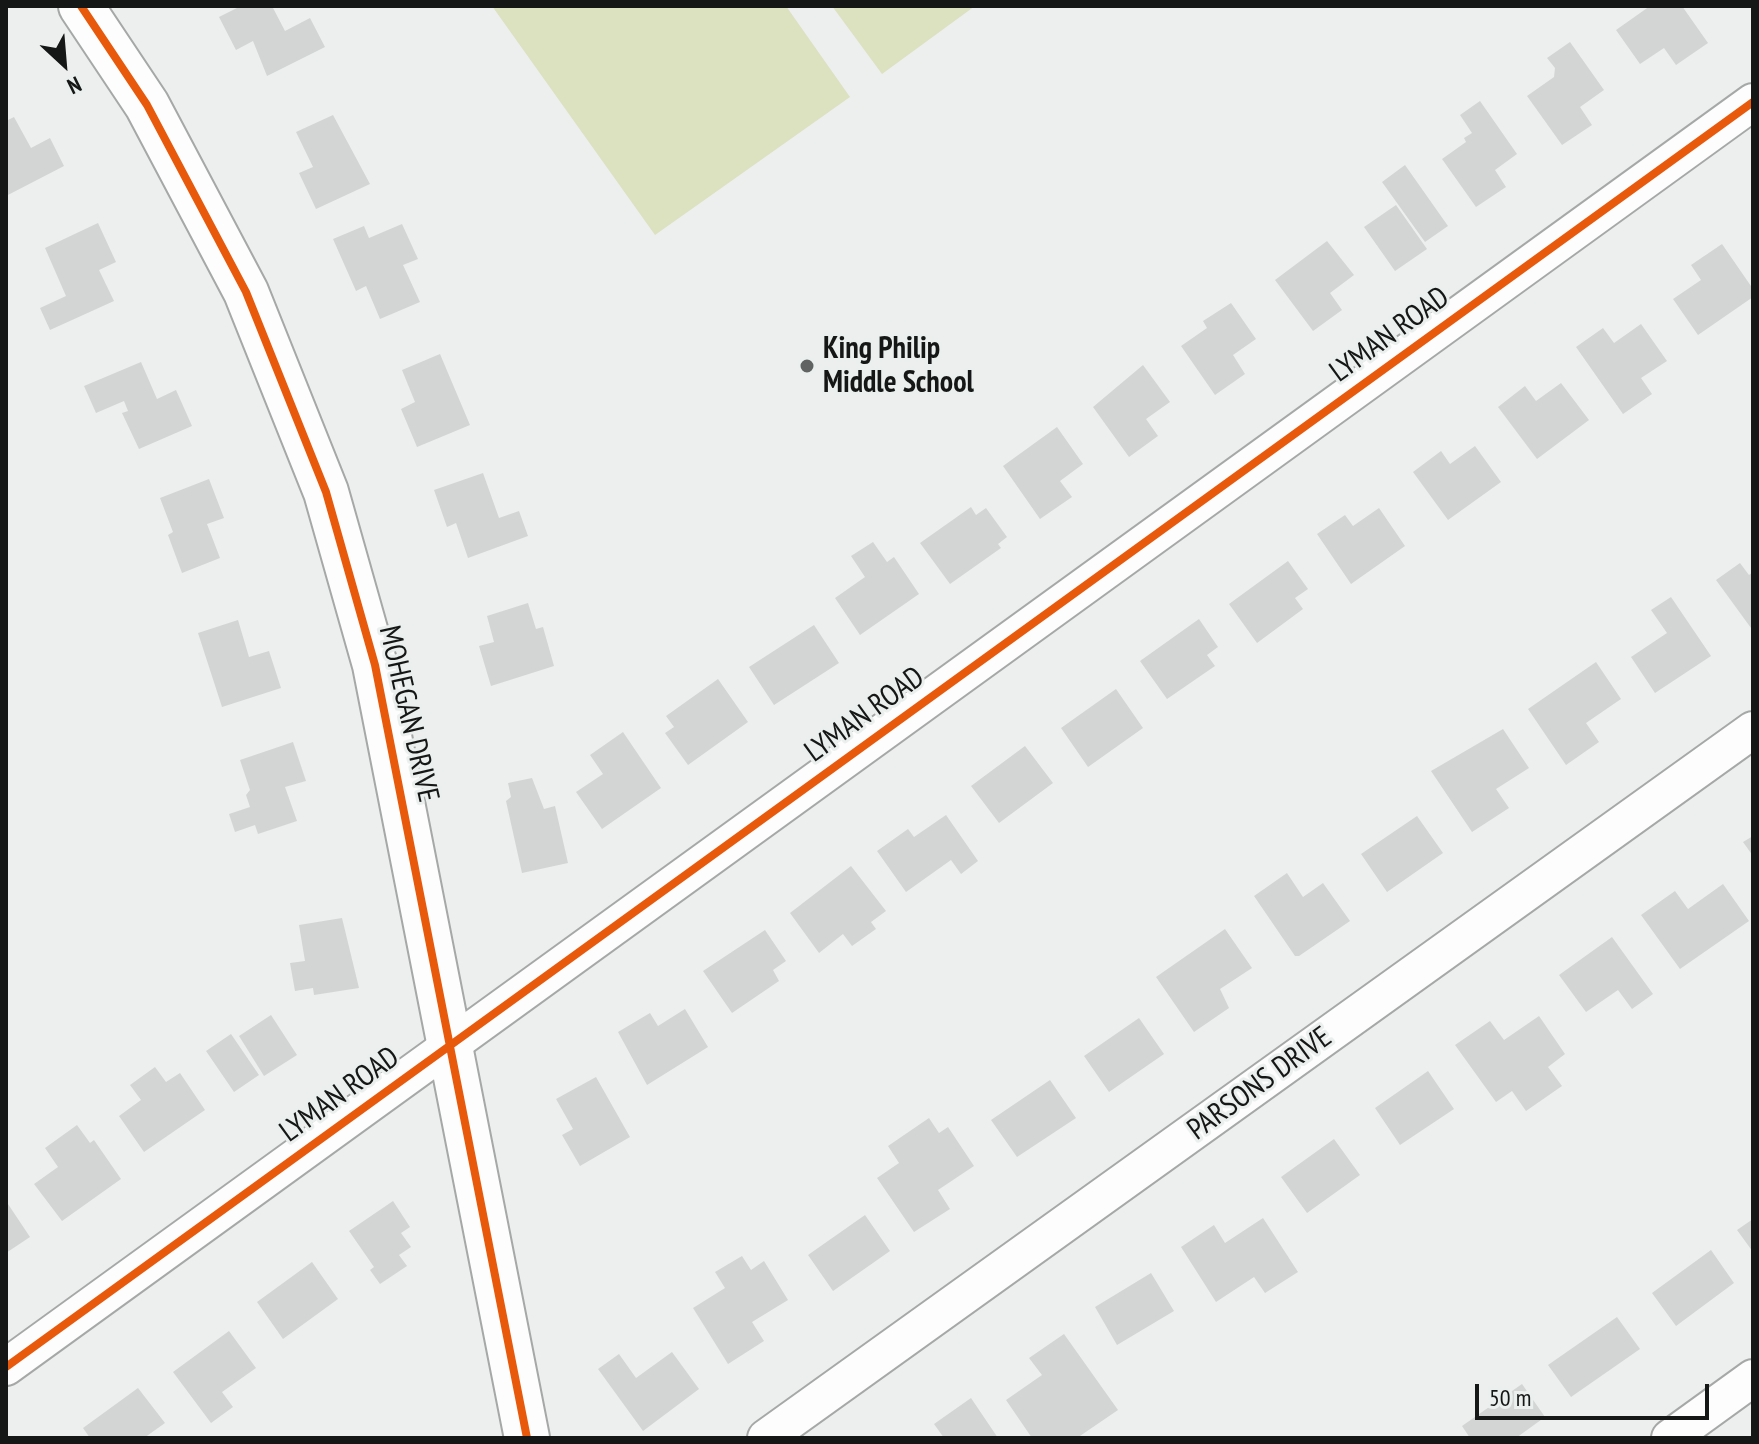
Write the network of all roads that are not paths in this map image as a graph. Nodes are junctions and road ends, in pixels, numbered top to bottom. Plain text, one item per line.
1 (81, 6) edge
2 (1753, 102) edge
3 (1753, 730) edge
4 (452, 1043) junction
5 (6, 1367) edge
6 (1753, 1378) edge
7 (527, 1438) edge
8 (766, 1438) edge
9 (1670, 1438) edge

1 - 4 street, MOHEGAN DRIVE
2 - 4 street, LYMAN ROAD
3 - 8 street, PARSONS DRIVE
4 - 5 street, LYMAN ROAD
4 - 7 street, MOHEGAN DRIVE
6 - 9 street

